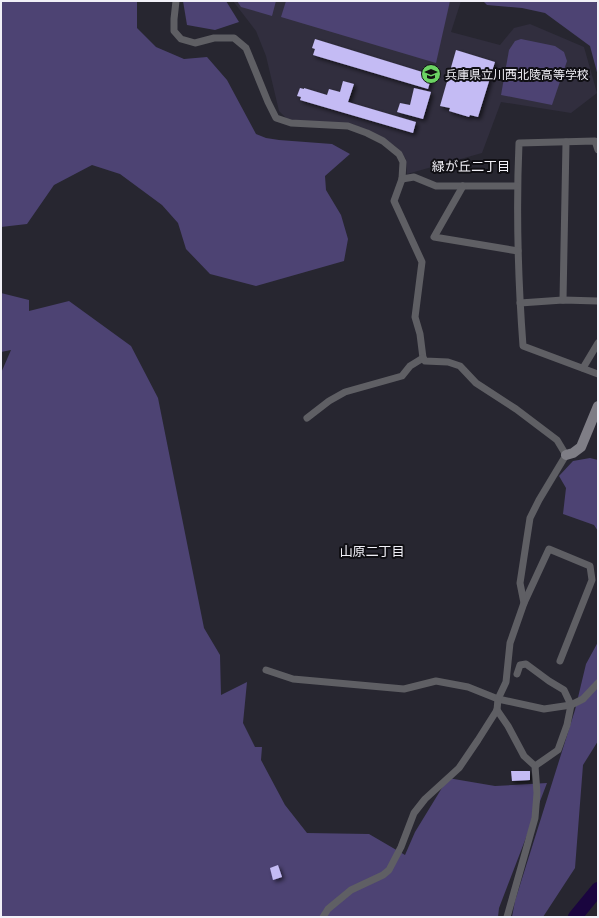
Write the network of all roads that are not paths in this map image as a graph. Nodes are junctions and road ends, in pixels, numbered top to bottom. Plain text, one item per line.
1 (176, 1) edge
2 (566, 142) junction
3 (598, 150) edge
4 (402, 179) junction
5 (463, 186) junction
6 (517, 186) junction
7 (518, 251) junction
8 (563, 300) junction
9 (598, 301) edge
10 (520, 303) junction
11 (598, 343) edge
12 (423, 358) junction
13 (583, 368) junction
14 (598, 374) edge
15 (598, 406) edge
16 (307, 418) dead end
17 (566, 455) junction
18 (524, 603) junction
19 (560, 662) dead end
20 (266, 670) dead end
21 (517, 674) dead end
22 (598, 683) edge
23 (498, 698) junction
24 (571, 705) junction
25 (497, 710) junction
26 (535, 766) junction
27 (323, 917) edge
28 (507, 917) edge

1 - 4 street
2 - 3 street
2 - 6 street
2 - 8 street
4 - 5 street
4 - 12 street
5 - 6 street
5 - 7 street
6 - 7 street
7 - 10 street
8 - 9 street
8 - 10 street
10 - 13 street
11 - 13 street
12 - 16 street
12 - 17 street
13 - 14 street
15 - 17 street
17 - 18 street
18 - 19 street
18 - 23 street
20 - 23 street
21 - 24 street
22 - 24 street
23 - 24 street
23 - 25 street
24 - 26 street
25 - 26 street
25 - 27 street
26 - 28 street

